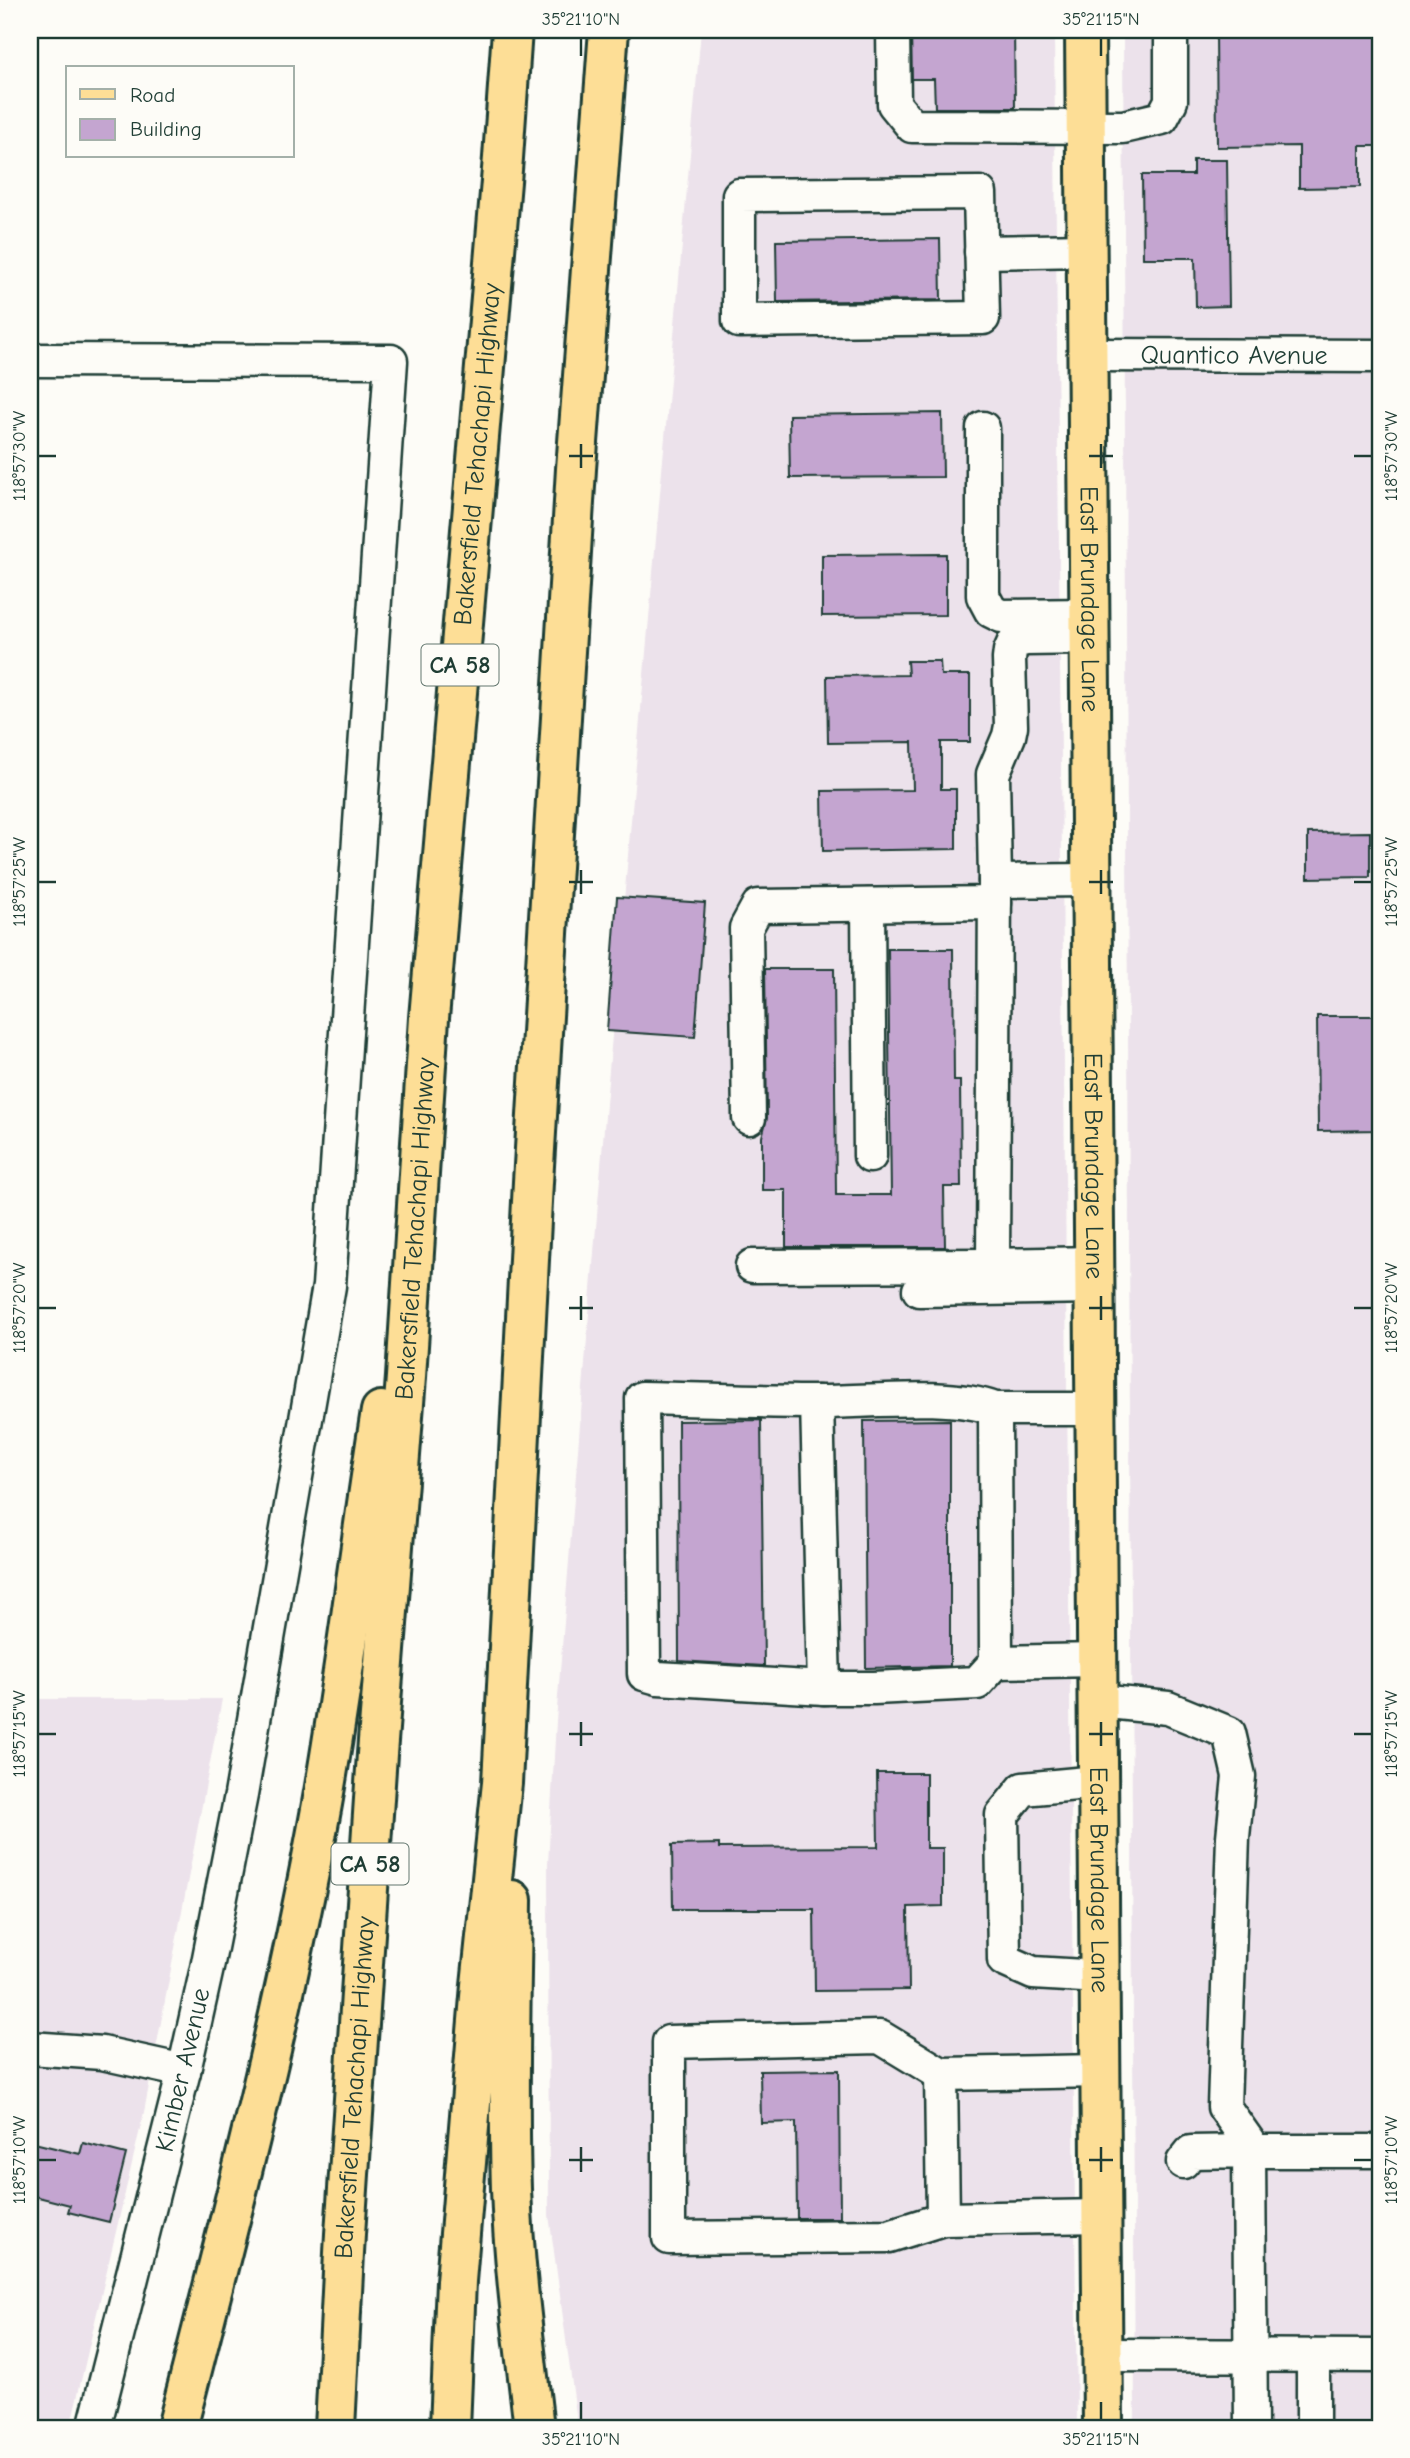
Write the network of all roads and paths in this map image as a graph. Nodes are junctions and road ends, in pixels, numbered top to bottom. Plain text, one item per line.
1 (512, 30) edge
2 (609, 30) edge
3 (893, 30) edge
4 (1085, 30) edge
5 (1171, 30) edge
6 (1086, 125) junction
7 (1086, 250) junction
8 (981, 252) junction
9 (1087, 355) junction
10 (1380, 356) edge
11 (30, 360) edge
12 (983, 428) dead end
13 (1089, 627) junction
14 (1091, 880) junction
15 (995, 892) junction
16 (868, 905) junction
17 (749, 1118) dead end
18 (870, 1156) dead end
19 (993, 1265) junction
20 (752, 1266) dead end
21 (1094, 1275) junction
22 (919, 1290) dead end
23 (411, 1301) junction
24 (817, 1402) junction
25 (995, 1409) junction
26 (1095, 1409) junction
27 (1097, 1660) junction
28 (996, 1662) junction
29 (824, 1688) junction
30 (1098, 1701) junction
31 (1098, 1782) junction
32 (502, 1783) junction
33 (1100, 1977) junction
34 (30, 2048) edge
35 (184, 2071) junction
36 (1101, 2071) junction
37 (942, 2074) junction
38 (1252, 2151) junction
39 (1380, 2151) edge
40 (1183, 2161) dead end
41 (1102, 2216) junction
42 (943, 2220) junction
43 (1103, 2355) junction
44 (1251, 2356) junction
45 (1313, 2356) junction
46 (1380, 2356) edge
47 (94, 2428) edge
48 (177, 2428) edge
49 (335, 2428) edge
50 (450, 2428) edge
51 (534, 2428) edge
52 (1103, 2428) edge
53 (1251, 2428) edge
54 (1313, 2428) edge

1 - 23 main road, Bakersfield Tehachapi Highway / CA 58
2 - 32 main road
3 - 6 street
4 - 6 main road, East Brundage Lane
5 - 6 street
6 - 7 main road, East Brundage Lane
7 - 8 street
7 - 9 main road, East Brundage Lane
8 - 8 street
9 - 10 street, Quantico Avenue
9 - 13 main road, East Brundage Lane
11 - 35 street, Kimber Avenue
12 - 13 street
13 - 14 main road, East Brundage Lane
13 - 15 street
14 - 15 street
14 - 21 main road, East Brundage Lane
15 - 16 street
15 - 19 street
16 - 17 street
16 - 18 street
19 - 20 street
19 - 21 street
21 - 22 street
21 - 26 main road, East Brundage Lane
23 - 48 main road
23 - 49 main road, Bakersfield Tehachapi Highway / CA 58
24 - 25 street
24 - 29 street
24 - 29 street
25 - 26 street
25 - 28 street
26 - 27 main road, East Brundage Lane
27 - 28 street
27 - 30 main road, East Brundage Lane
28 - 29 street
30 - 31 main road, East Brundage Lane
30 - 38 street
31 - 33 main road, East Brundage Lane
31 - 33 street
32 - 50 main road
32 - 51 main road
33 - 36 main road, East Brundage Lane
34 - 35 street
35 - 47 street, Kimber Avenue
36 - 37 street
36 - 41 main road, East Brundage Lane
37 - 42 street
37 - 42 street
38 - 39 street
38 - 40 street
38 - 44 street
41 - 42 street
41 - 43 main road, East Brundage Lane
43 - 44 street
43 - 52 main road, East Brundage Lane
44 - 45 street
44 - 53 street
45 - 46 street
45 - 54 street

